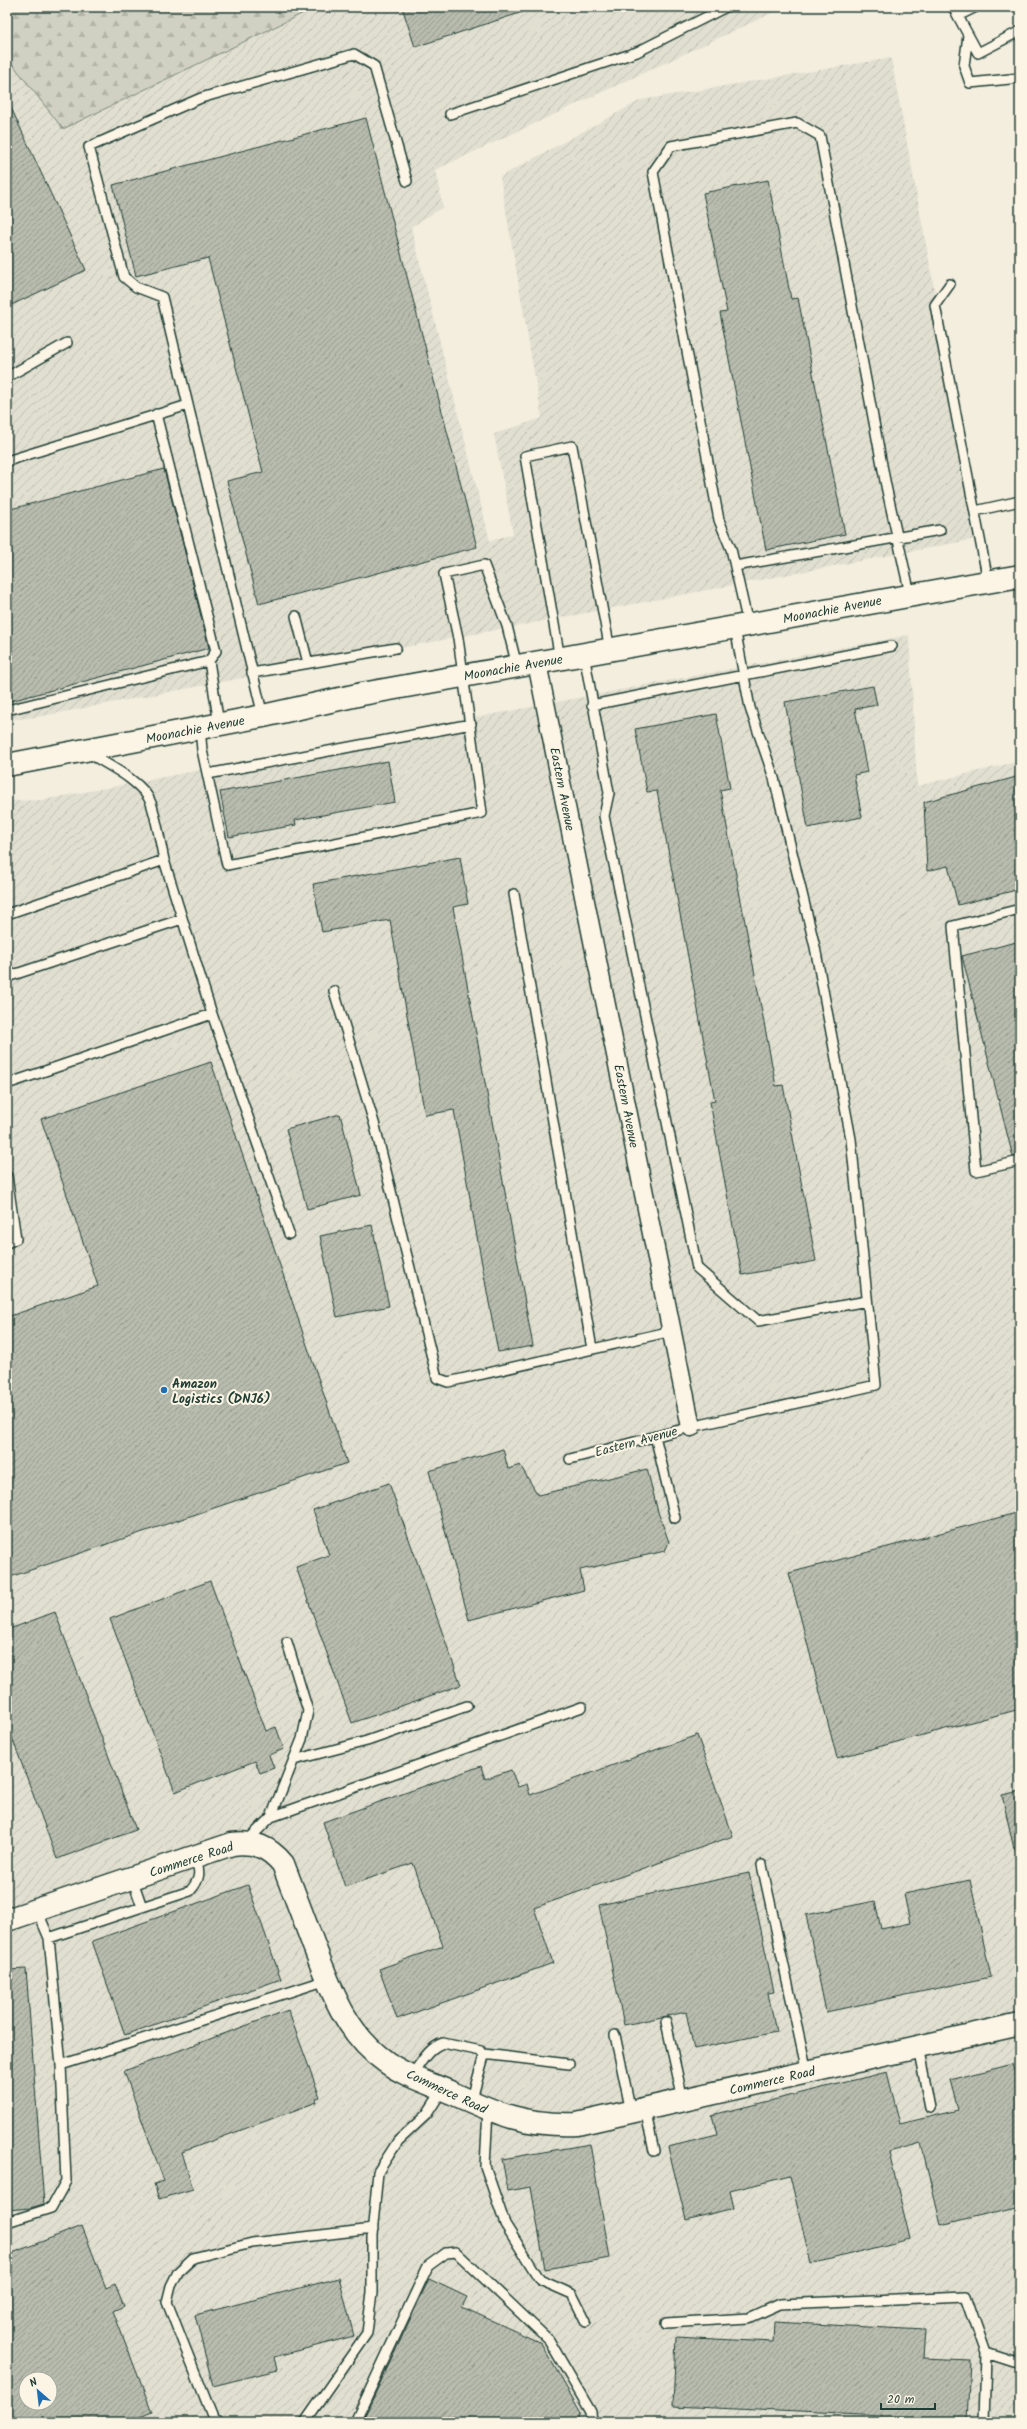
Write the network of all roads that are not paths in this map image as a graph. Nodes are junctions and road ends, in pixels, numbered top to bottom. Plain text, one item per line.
1 (726, 7) edge
2 (953, 7) edge
3 (976, 7) edge
4 (958, 16) junction
5 (1020, 31) edge
6 (968, 35) junction
7 (1020, 78) edge
8 (450, 114) dead end
9 (407, 182) dead end
10 (950, 284) dead end
11 (68, 343) dead end
12 (7, 377) edge
13 (188, 405) junction
14 (156, 414) junction
15 (7, 461) edge
16 (1020, 501) edge
17 (975, 512) junction
18 (940, 530) dead end
19 (897, 538) junction
20 (735, 566) junction
21 (1020, 576) edge
22 (988, 581) junction
23 (910, 594) junction
24 (296, 616) dead end
25 (742, 626) junction
26 (892, 646) dead end
27 (396, 648) dead end
28 (610, 650) junction
29 (584, 654) junction
30 (560, 659) junction
31 (209, 661) junction
32 (308, 663) junction
33 (527, 665) junction
34 (252, 673) junction
35 (464, 676) junction
36 (746, 676) junction
37 (592, 705) junction
38 (7, 710) edge
39 (263, 716) junction
40 (471, 724) junction
41 (210, 726) junction
42 (84, 751) junction
43 (7, 765) edge
44 (208, 774) junction
45 (164, 860) junction
46 (514, 894) dead end
47 (1020, 909) edge
48 (7, 914) edge
49 (182, 919) junction
50 (7, 977) edge
51 (334, 991) dead end
52 (212, 1014) junction
53 (7, 1084) edge
54 (1020, 1161) edge
55 (7, 1176) edge
56 (290, 1234) dead end
57 (7, 1243) edge
58 (867, 1301) junction
59 (672, 1331) junction
60 (592, 1349) junction
61 (691, 1427) junction
62 (655, 1436) junction
63 (570, 1459) dead end
64 (675, 1518) dead end
65 (287, 1642) dead end
66 (467, 1706) dead end
67 (582, 1707) dead end
68 (294, 1760) junction
69 (271, 1817) junction
70 (246, 1842) junction
71 (196, 1857) junction
72 (762, 1865) dead end
73 (132, 1878) junction
74 (142, 1907) junction
75 (38, 1910) junction
76 (7, 1920) edge
77 (49, 1938) junction
78 (327, 1980) junction
79 (666, 2022) dead end
80 (1020, 2024) edge
81 (614, 2035) dead end
82 (918, 2047) junction
83 (484, 2054) junction
84 (569, 2064) dead end
85 (61, 2065) junction
86 (807, 2072) junction
87 (412, 2075) junction
88 (443, 2089) junction
89 (683, 2100) junction
90 (479, 2106) junction
91 (930, 2108) dead end
92 (638, 2110) junction
93 (654, 2151) dead end
94 (7, 2222) edge
95 (373, 2229) junction
96 (586, 2322) dead end
97 (666, 2323) dead end
98 (986, 2353) junction
99 (1020, 2362) edge
100 (219, 2422) edge
101 (305, 2422) edge
102 (355, 2422) edge
103 (592, 2422) edge
104 (984, 2422) edge

1 - 8 lane
2 - 4 lane
3 - 4 lane
4 - 6 lane
5 - 6 lane
6 - 7 lane
9 - 13 lane
10 - 17 lane
11 - 12 lane
13 - 14 lane
13 - 34 lane
14 - 15 lane
14 - 31 lane
16 - 17 lane
17 - 22 lane
18 - 19 lane
19 - 20 lane
19 - 20 lane
19 - 23 lane
20 - 25 lane
21 - 22 street, Moonachie Avenue
22 - 23 street, Moonachie Avenue
23 - 25 street, Moonachie Avenue
24 - 32 lane
25 - 28 street, Moonachie Avenue
25 - 36 lane
26 - 36 lane
27 - 32 lane
28 - 29 street, Moonachie Avenue
28 - 30 lane
29 - 30 street, Moonachie Avenue
29 - 37 lane
30 - 33 street, Moonachie Avenue
31 - 38 lane
31 - 41 lane
32 - 34 lane
33 - 35 street, Moonachie Avenue
33 - 35 lane
33 - 59 street, Eastern Avenue
34 - 39 lane
35 - 39 street, Moonachie Avenue
35 - 40 lane
36 - 37 lane
36 - 58 lane
37 - 58 lane
39 - 41 street, Moonachie Avenue
40 - 44 lane
40 - 44 lane
41 - 42 street, Moonachie Avenue
41 - 44 lane
42 - 43 street, Moonachie Avenue
42 - 45 lane
45 - 48 lane
45 - 49 lane
46 - 60 lane
47 - 54 lane
49 - 50 lane
49 - 52 lane
51 - 60 lane
52 - 53 lane
52 - 56 lane
55 - 57 lane
58 - 61 lane
59 - 60 lane
59 - 61 street, Eastern Avenue
61 - 62 lane, Eastern Avenue
62 - 63 lane, Eastern Avenue
62 - 64 lane
65 - 68 lane
66 - 68 lane
67 - 69 lane
68 - 69 lane
69 - 70 lane
70 - 71 street, Commerce Road
70 - 78 street, Commerce Road
71 - 73 street, Commerce Road
71 - 74 lane
72 - 86 lane
73 - 74 lane
73 - 75 street, Commerce Road
74 - 77 lane
75 - 76 street, Commerce Road
75 - 77 lane
77 - 85 lane
78 - 85 lane
78 - 87 street, Commerce Road
79 - 89 lane
80 - 82 street, Commerce Road
81 - 92 lane
82 - 86 street, Commerce Road
82 - 91 lane
83 - 84 lane
83 - 87 lane
83 - 90 lane
85 - 94 lane
86 - 89 street, Commerce Road
87 - 88 street, Commerce Road
88 - 90 street, Commerce Road
88 - 95 lane
89 - 92 street, Commerce Road
90 - 92 street, Commerce Road
90 - 96 lane
92 - 93 lane
95 - 100 lane
95 - 101 lane
97 - 98 lane
98 - 99 lane
98 - 104 lane
102 - 103 lane

